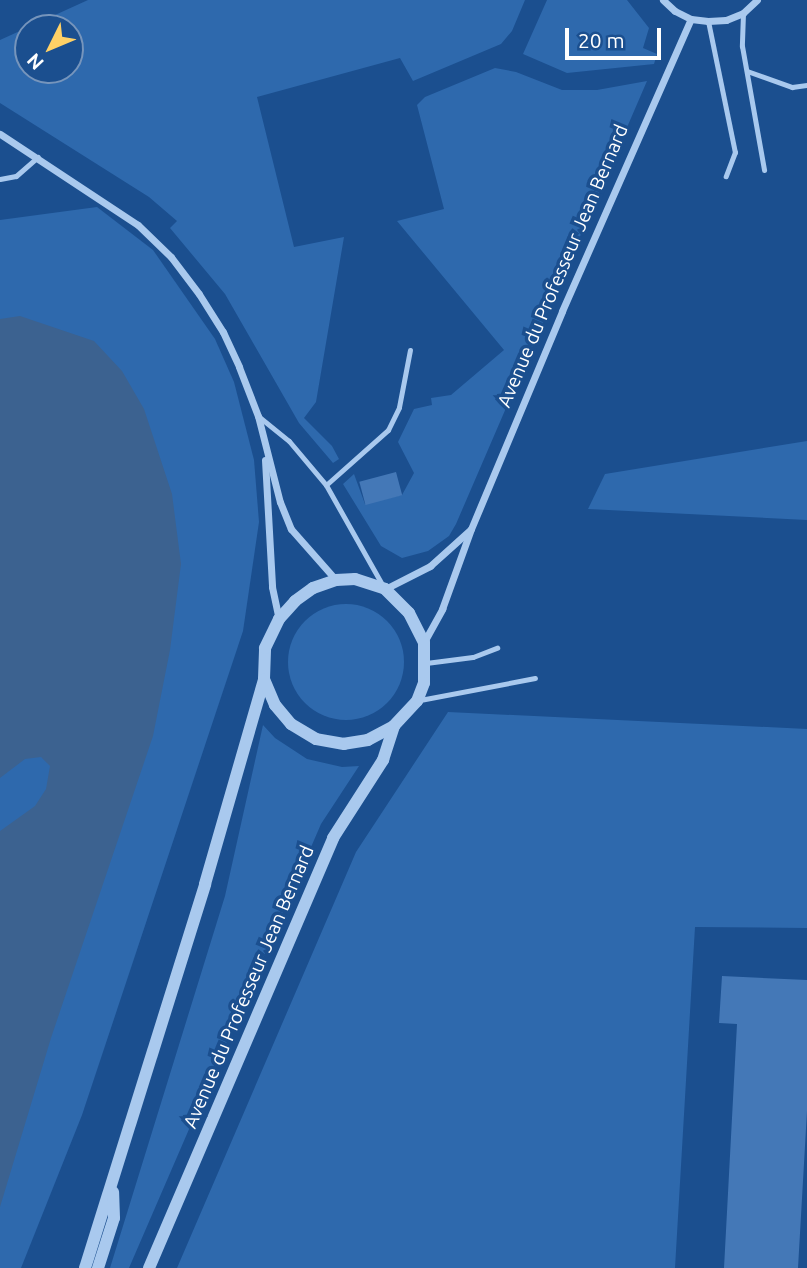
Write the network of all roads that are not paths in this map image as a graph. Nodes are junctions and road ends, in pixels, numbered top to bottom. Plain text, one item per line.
1 (663, 0) edge
2 (757, 0) edge
3 (743, 12) junction
4 (691, 19) junction
5 (708, 21) junction
6 (746, 71) junction
7 (807, 85) edge
8 (0, 134) edge
9 (38, 157) junction
10 (764, 170) dead end
11 (726, 176) dead end
12 (0, 179) edge
13 (410, 350) dead end
14 (258, 416) junction
15 (264, 446) junction
16 (326, 485) junction
17 (471, 529) junction
18 (336, 580) junction
19 (385, 589) junction
20 (279, 619) junction
21 (424, 642) junction
22 (497, 648) dead end
23 (426, 663) junction
24 (535, 678) dead end
25 (264, 679) junction
26 (417, 701) junction
27 (394, 726) junction
28 (112, 1181) junction
29 (85, 1268) edge
30 (98, 1268) edge
31 (149, 1268) edge

1 - 4 street
2 - 3 street
3 - 5 street
3 - 6 lane
4 - 5 street
4 - 17 street, Avenue du Professeur Jean Bernard
5 - 11 lane
6 - 7 lane
6 - 10 lane
8 - 9 street
9 - 12 lane
9 - 14 street
13 - 16 lane
14 - 15 street
14 - 16 lane
15 - 18 street
15 - 20 street
16 - 19 lane
17 - 19 street, Avenue du Professeur Jean Bernard
17 - 21 street, Avenue du Professeur Jean Bernard
18 - 19 street, Avenue du Professeur Jean Bernard
18 - 20 street
19 - 21 street, Avenue du Professeur Jean Bernard
20 - 25 street
21 - 23 street, Avenue du Professeur Jean Bernard
22 - 23 lane
23 - 26 street, Avenue du Professeur Jean Bernard
24 - 26 lane
25 - 27 street, Avenue du Professeur Jean Bernard
25 - 28 street
26 - 27 street, Avenue du Professeur Jean Bernard
27 - 31 street, Avenue du Professeur Jean Bernard
28 - 29 street
28 - 30 street

